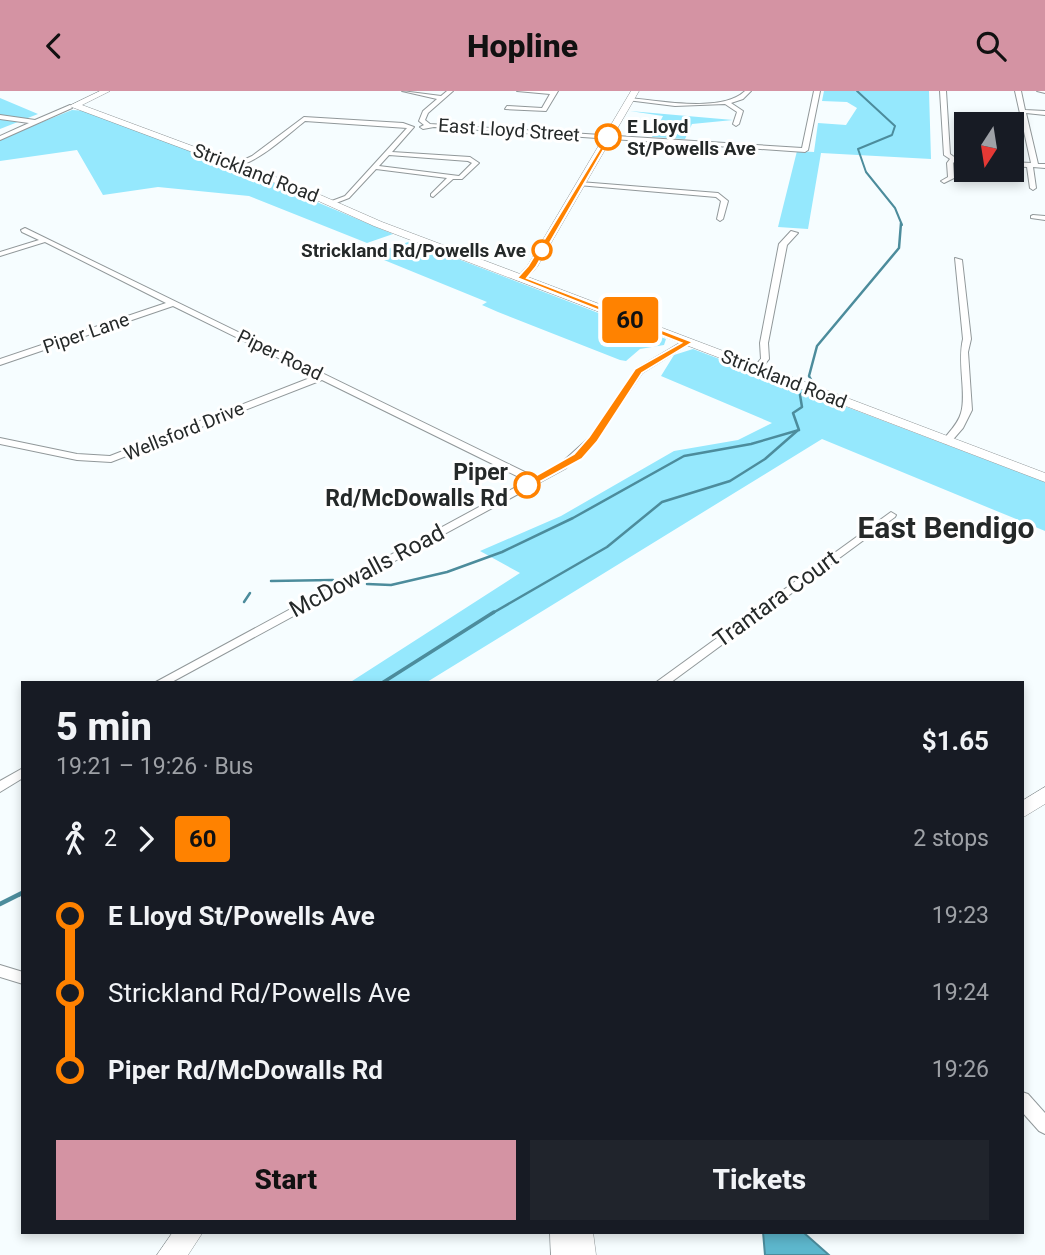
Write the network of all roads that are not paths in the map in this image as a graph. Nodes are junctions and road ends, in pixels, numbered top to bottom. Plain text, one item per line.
1 (106, 91) edge
2 (407, 91) edge
3 (748, 91) edge
4 (817, 91) edge
5 (943, 91) edge
6 (1018, 91) edge
7 (520, 92) edge
8 (555, 92) edge
9 (446, 95) edge
10 (632, 96) edge
11 (727, 103) junction
12 (72, 106) junction
13 (507, 108) dead end
14 (1022, 111) junction
15 (1045, 113) edge
16 (0, 117) edge
17 (319, 118) joint
18 (36, 123) junction
19 (736, 124) dead end
20 (608, 137) junction
21 (0, 138) edge
22 (1030, 148) junction
23 (1040, 148) dead end
24 (387, 153) junction
25 (954, 159) joint
26 (237, 165) junction
27 (1024, 165) edge
28 (1032, 165) junction
29 (1045, 166) edge
30 (374, 167) junction
31 (451, 178) junction
32 (944, 181) dead end
33 (580, 184) junction
34 (1033, 188) dead end
35 (433, 195) dead end
36 (331, 203) junction
37 (1033, 217) dead end
38 (1045, 218) edge
39 (720, 219) dead end
40 (25, 230) dead end
41 (794, 233) dead end
42 (45, 240) junction
43 (0, 254) edge
44 (958, 260) dead end
45 (521, 278) junction
46 (173, 303) junction
47 (688, 342) junction
48 (0, 362) edge
49 (757, 368) junction
50 (323, 376) junction
51 (0, 441) edge
52 (947, 441) junction
53 (1045, 478) edge
54 (536, 481) junction
55 (891, 515) dead end
56 (164, 681) edge
57 (664, 681) edge
58 (21, 773) edge
59 (0, 786) edge
60 (1045, 794) edge
61 (1024, 810) edge
62 (0, 971) edge
63 (21, 977) edge
64 (1024, 1102) edge
65 (1045, 1126) edge
66 (188, 1234) edge
67 (563, 1234) edge
68 (580, 1234) edge
69 (171, 1255) edge
70 (565, 1255) edge
71 (582, 1255) edge

1 - 12 main road
2 - 9 street
3 - 11 street
4 - 20 street, East Lloyd Street
5 - 25 street
6 - 14 street
7 - 8 street
8 - 13 street
9 - 20 street, East Lloyd Street
10 - 11 street
10 - 20 main road
11 - 19 street
12 - 18 street
12 - 26 main road, Strickland Road
14 - 15 street
14 - 22 street
16 - 18 street
17 - 24 street
17 - 26 street
18 - 21 street
20 - 33 main road
22 - 23 street
22 - 28 street
24 - 30 street
24 - 31 street
25 - 32 street
26 - 36 main road, Strickland Road
27 - 28 street
28 - 29 street
28 - 34 street
30 - 31 street
30 - 36 street
31 - 35 street
33 - 39 street
33 - 45 main road
36 - 45 main road, Strickland Road
37 - 38 street
40 - 42 street, Piper Road
41 - 49 street
42 - 43 street
42 - 46 street, Piper Road
44 - 52 street
45 - 47 main road, Strickland Road
46 - 48 street, Piper Lane
46 - 50 street, Piper Road
47 - 49 main road, Strickland Road
47 - 54 street, McDowalls Road
49 - 52 main road, Strickland Road
50 - 51 street, Wellsford Drive
50 - 54 street, Piper Road
52 - 53 main road, Strickland Road
54 - 56 street, McDowalls Road
55 - 57 street, Trantara Court
58 - 59 street
60 - 61 main road
62 - 63 street
64 - 65 street
66 - 69 main road
67 - 70 main road
68 - 71 main road

